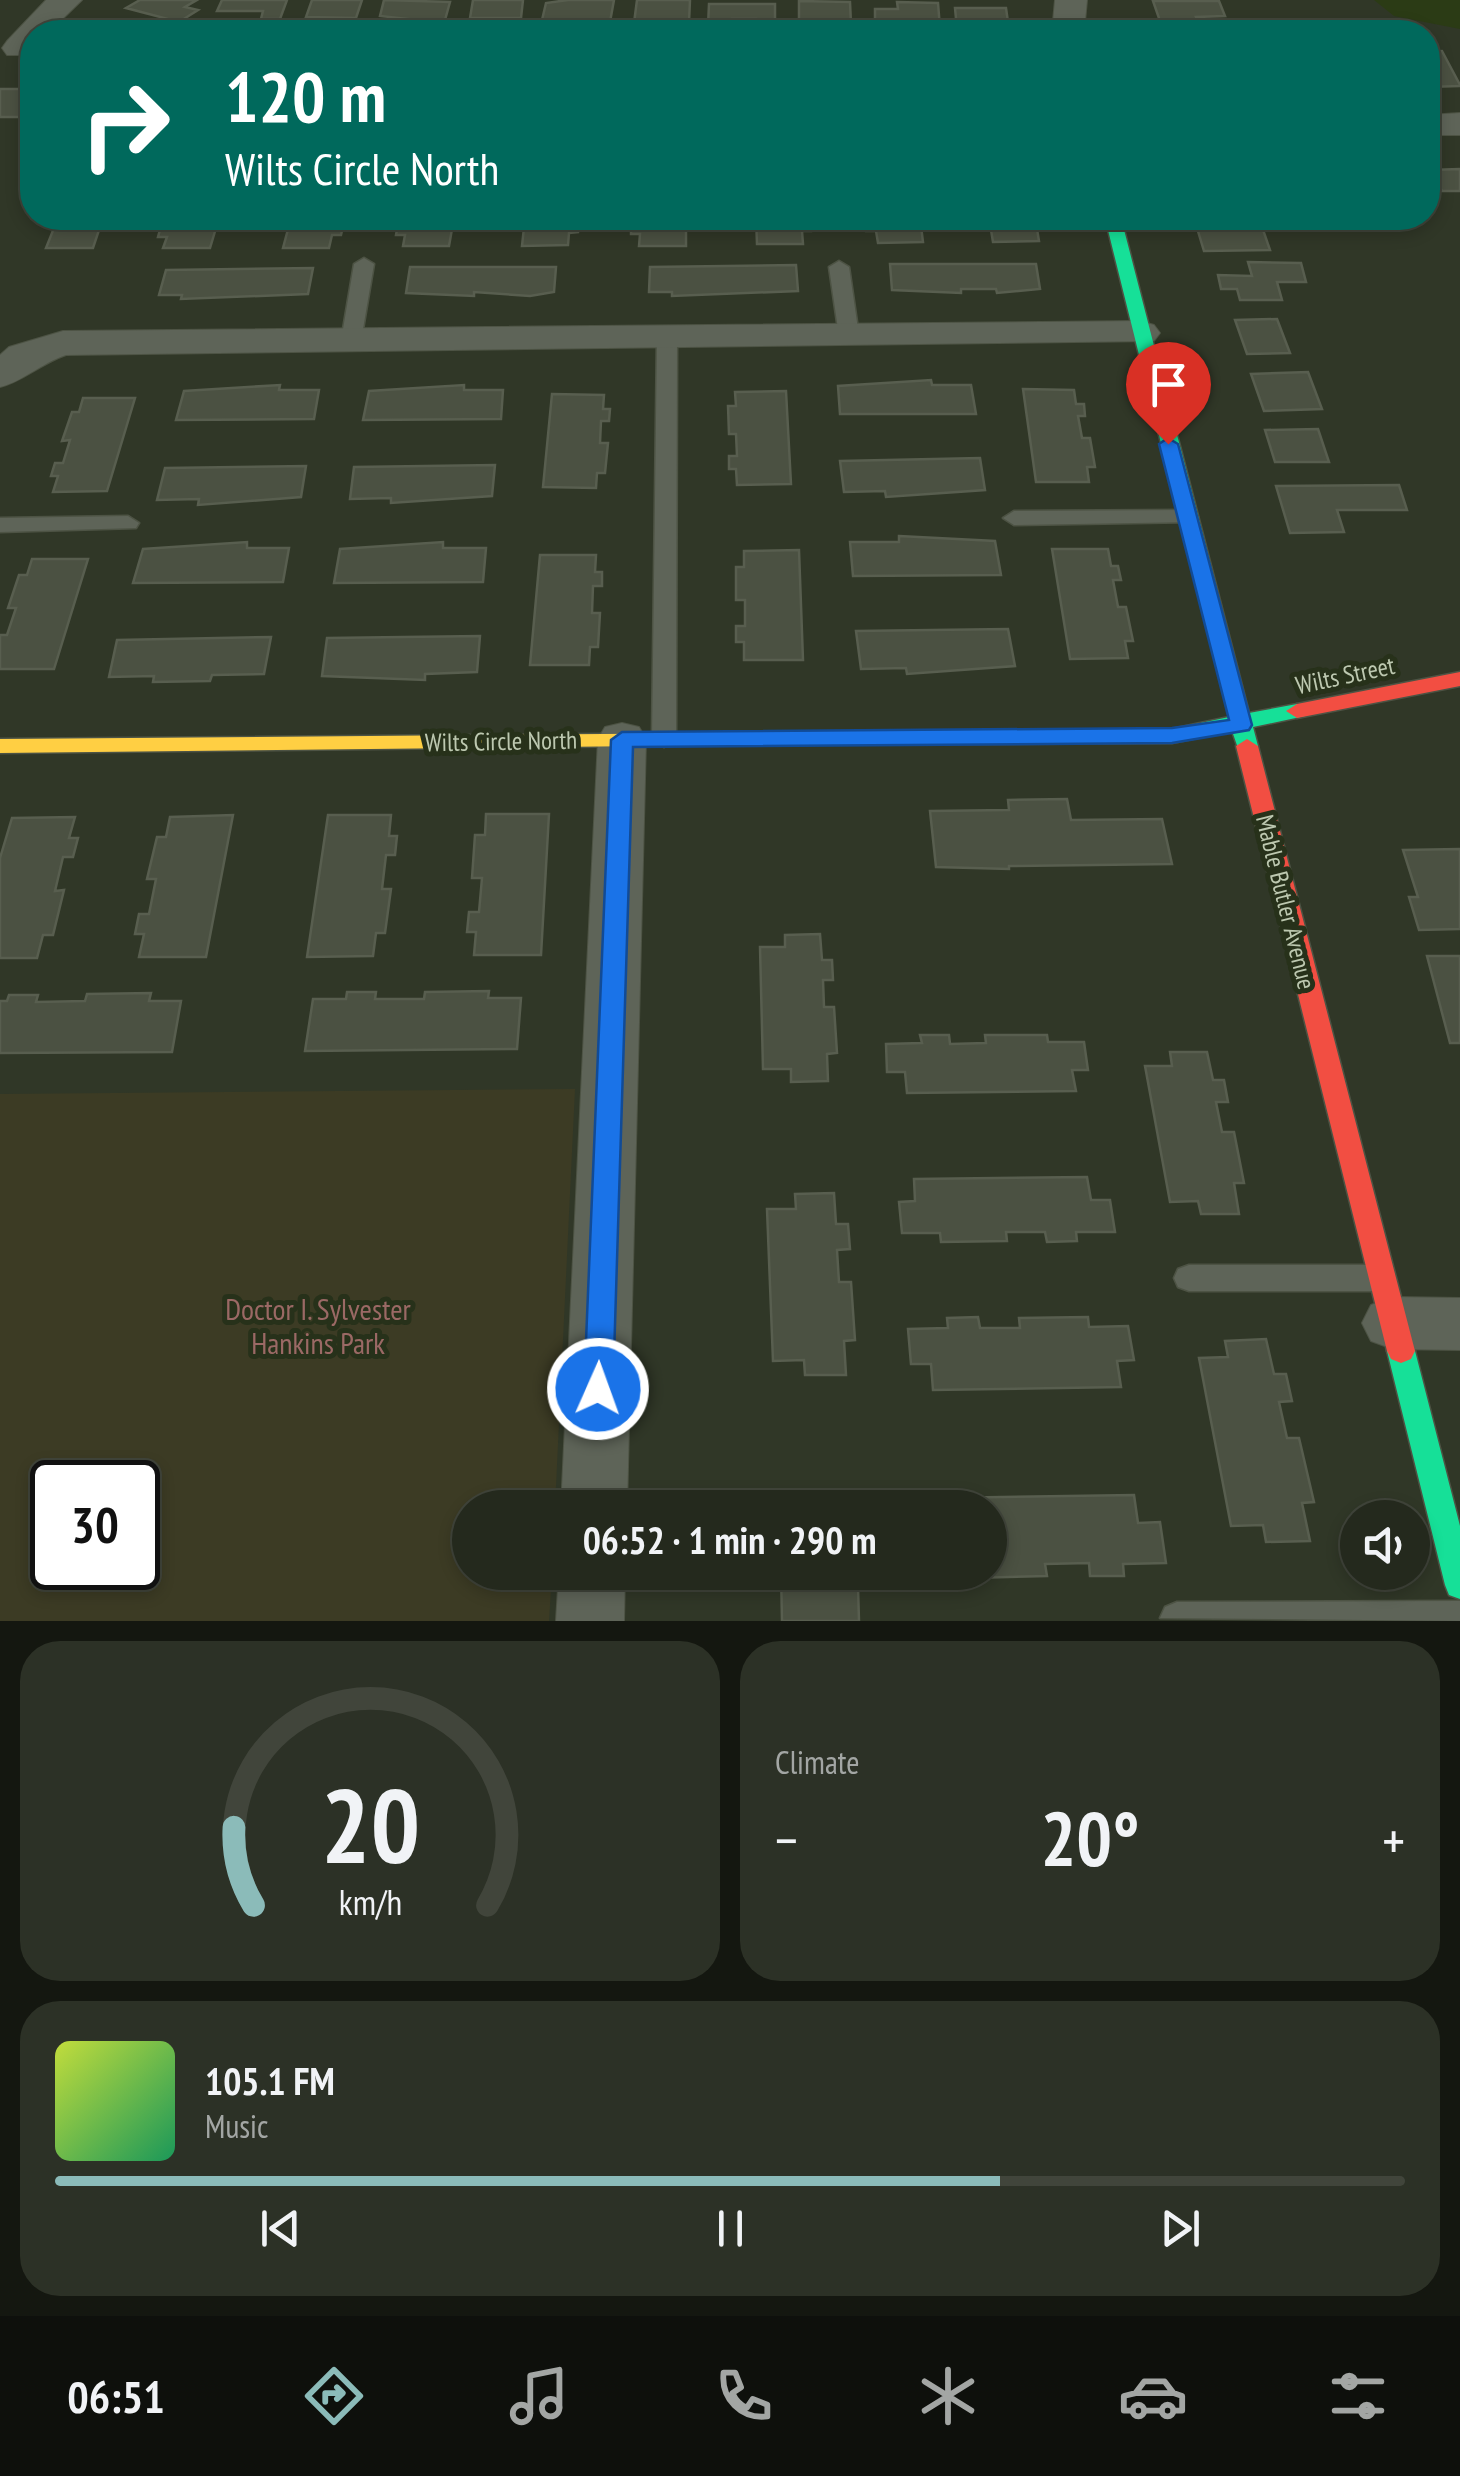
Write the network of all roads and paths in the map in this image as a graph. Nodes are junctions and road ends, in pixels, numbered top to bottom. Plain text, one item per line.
1 (66, 0) edge
2 (41, 20) edge
3 (1116, 230) edge
4 (364, 264) dead end
5 (839, 267) dead end
6 (1140, 334) junction
7 (849, 336) junction
8 (667, 338) junction
9 (351, 340) junction
10 (0, 375) edge
11 (1187, 517) junction
12 (1014, 518) dead end
13 (128, 522) dead end
14 (0, 525) edge
15 (1460, 679) edge
16 (1241, 725) junction
17 (643, 739) junction
18 (0, 746) edge
19 (1189, 1278) dead end
20 (1388, 1301) junction
21 (1460, 1324) edge
22 (595, 1490) edge
23 (1460, 1586) edge
24 (591, 1590) edge
25 (1460, 1617) edge
26 (1177, 1618) dead end
27 (590, 1621) edge

1 - 2 street
3 - 6 street, Mable Butler Avenue
4 - 9 lane
5 - 7 lane
6 - 7 street
6 - 11 street, Mable Butler Avenue
7 - 8 street
8 - 9 street
8 - 17 lane
9 - 10 street
11 - 12 lane
11 - 16 street, Mable Butler Avenue
13 - 14 lane
15 - 16 street, Wilts Street
16 - 17 street, Wilts Circle North
16 - 20 street, Mable Butler Avenue
17 - 18 street, Wilts Circle North
17 - 22 street
19 - 20 lane
20 - 21 street
20 - 23 street, Mable Butler Avenue
24 - 27 street
25 - 26 lane

